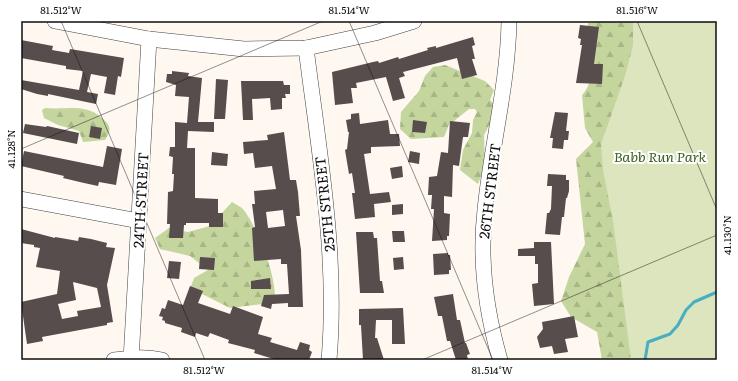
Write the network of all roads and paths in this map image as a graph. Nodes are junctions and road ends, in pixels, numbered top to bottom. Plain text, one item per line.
1 (55, 21) edge
2 (414, 21) edge
3 (509, 21) edge
4 (149, 39) junction
5 (306, 48) junction
6 (21, 199) edge
7 (139, 221) junction
8 (131, 359) edge
9 (114, 360) edge
10 (162, 360) edge
11 (329, 360) edge
12 (500, 360) edge

1 - 4 street
2 - 5 street
3 - 12 street, 26TH STREET
4 - 5 street
4 - 7 street, 24TH STREET
5 - 11 street, 25TH STREET
6 - 7 street
7 - 8 street, 24TH STREET
8 - 9 street
8 - 10 street

